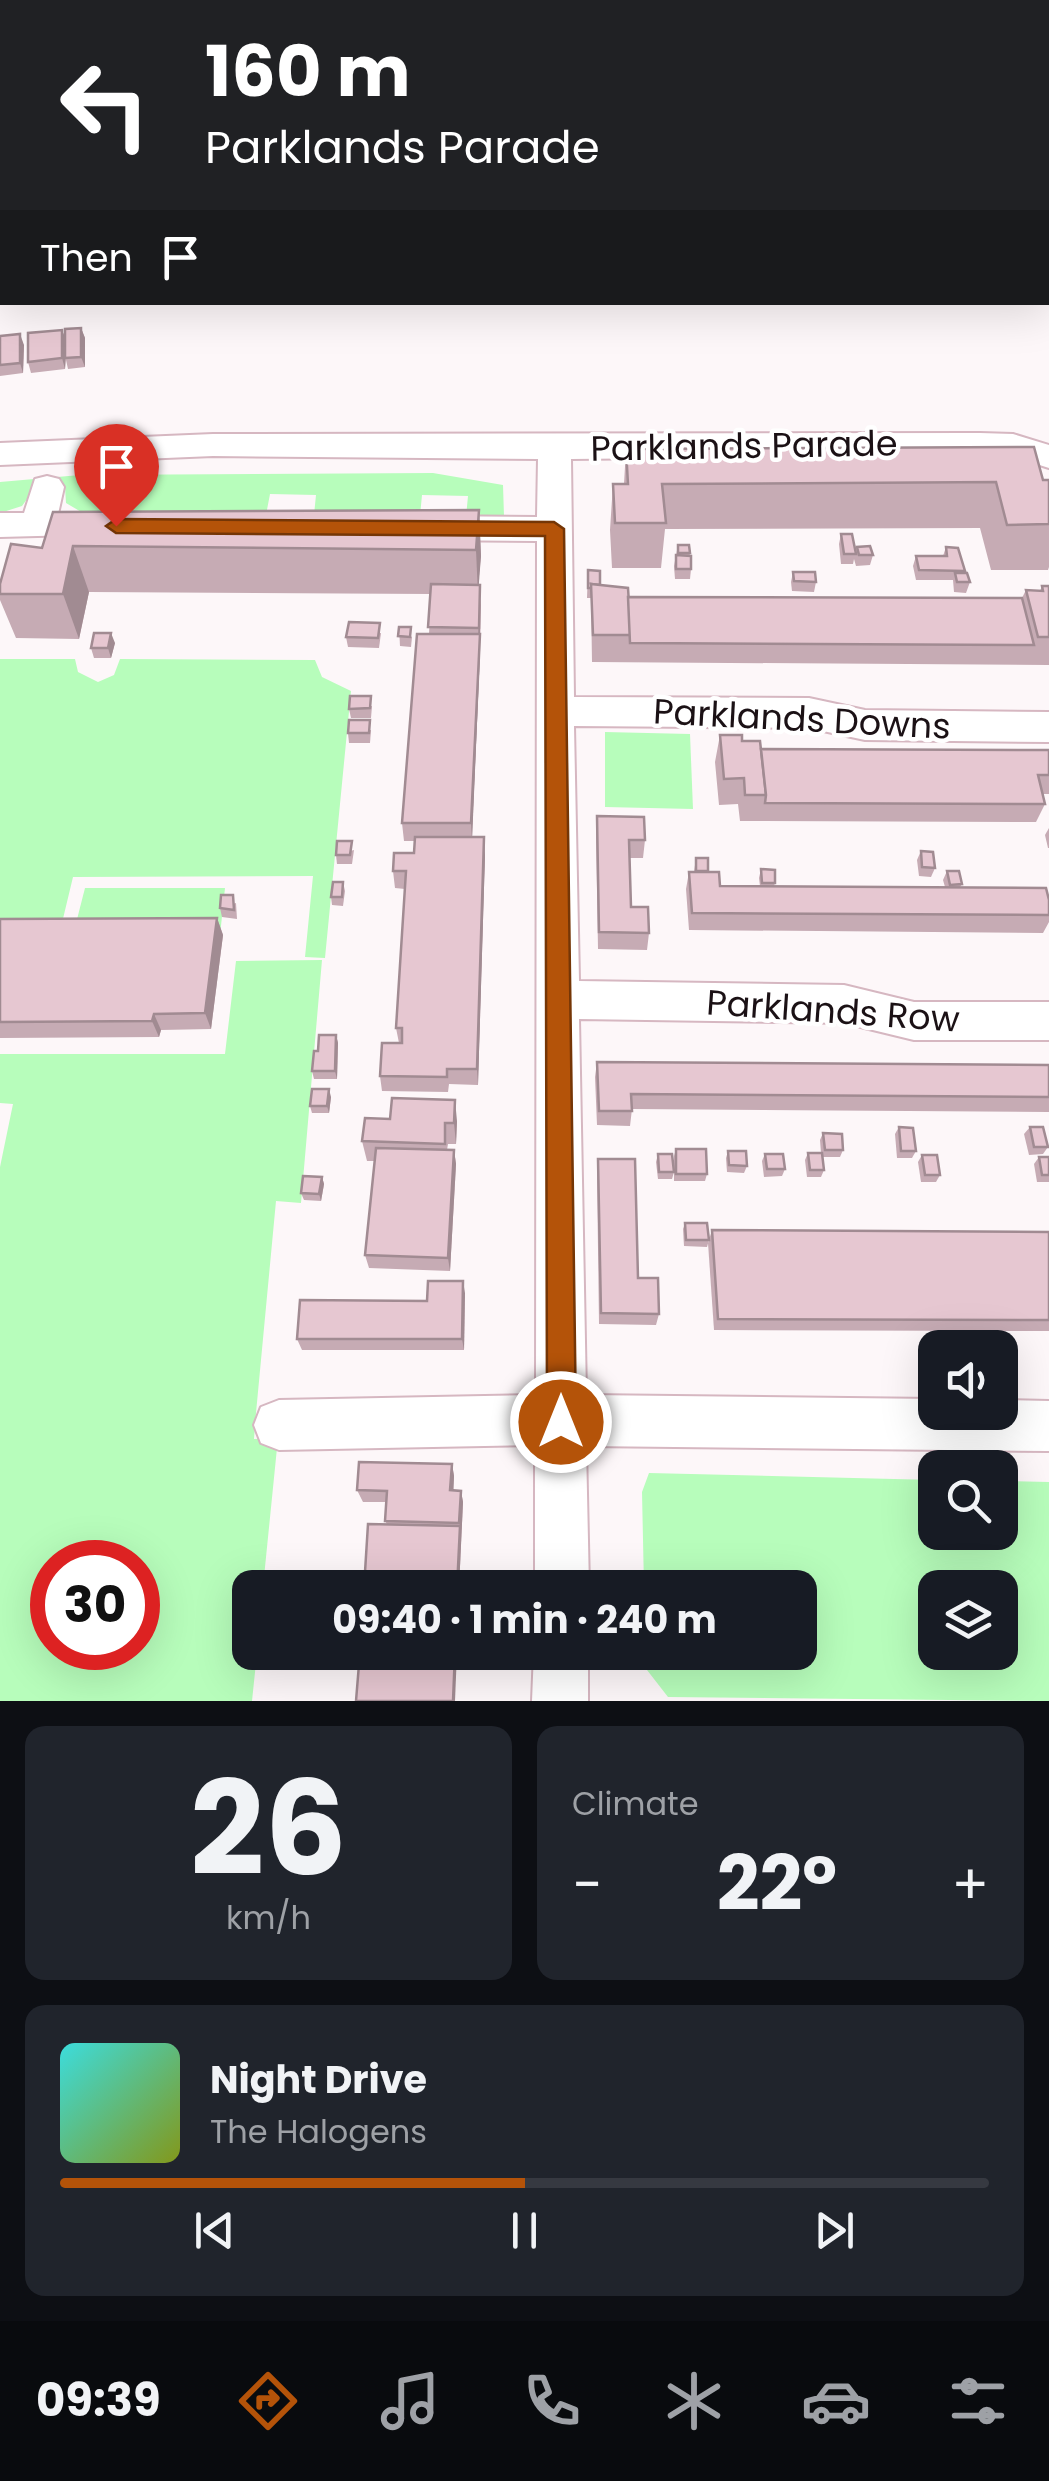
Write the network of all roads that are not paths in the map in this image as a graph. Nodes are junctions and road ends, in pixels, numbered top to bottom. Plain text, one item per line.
1 (554, 448) junction
2 (0, 454) edge
3 (1049, 457) edge
4 (47, 488) dead end
5 (0, 525) edge
6 (38, 526) junction
7 (136, 526) edge
8 (391, 528) edge
9 (554, 529) junction
10 (556, 712) junction
11 (1049, 727) edge
12 (557, 1000) junction
13 (1049, 1021) edge
14 (561, 1422) junction
15 (279, 1424) dead end
16 (1049, 1426) edge
17 (562, 1570) edge
18 (561, 1670) edge
19 (560, 1701) edge

1 - 2 street
1 - 3 street, Parklands Parade
1 - 9 street, Parklands Parade
4 - 6 street
5 - 6 street
6 - 7 street
8 - 9 street
9 - 10 street, Parklands Parade
10 - 11 street, Parklands Downs
10 - 12 street, Parklands Parade
12 - 13 street, Parklands Row
12 - 14 street, Parklands Parade
14 - 15 street
14 - 16 street
14 - 17 street, Parklands Parade
18 - 19 street

